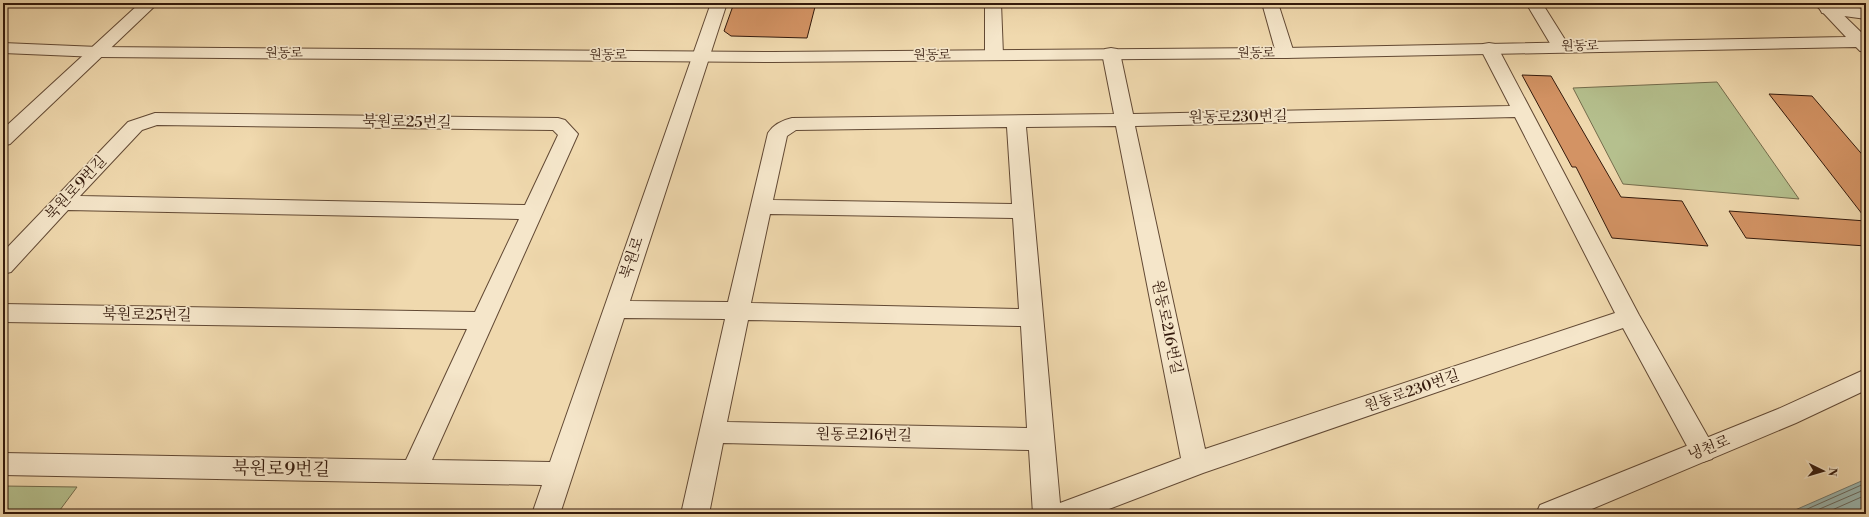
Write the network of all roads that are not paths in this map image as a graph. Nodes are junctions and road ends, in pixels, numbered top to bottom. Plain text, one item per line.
1 (150, 3) edge
2 (719, 3) edge
3 (993, 3) edge
4 (1270, 3) edge
5 (1534, 3) edge
6 (1825, 6) edge
7 (1866, 14) edge
8 (1863, 45) edge
9 (1560, 46) junction
10 (3, 48) edge
11 (1490, 48) junction
12 (98, 52) junction
13 (1111, 53) junction
14 (1285, 53) junction
15 (994, 55) junction
16 (701, 56) junction
17 (1523, 111) junction
18 (155, 119) joint
19 (1016, 120) junction
20 (1123, 120) junction
21 (3, 140) edge
22 (62, 203) junction
23 (761, 207) junction
24 (1023, 211) junction
25 (531, 212) junction
26 (3, 266) edge
27 (615, 309) junction
28 (738, 311) junction
29 (3, 312) edge
30 (1629, 317) junction
31 (1031, 318) junction
32 (483, 321) junction
33 (1866, 379) edge
34 (711, 432) junction
35 (1041, 439) junction
36 (1703, 451) junction
37 (3, 464) edge
38 (1195, 464) junction
39 (414, 471) junction
40 (559, 474) junction
41 (546, 514) edge
42 (695, 514) edge
43 (1047, 514) edge
44 (1064, 514) edge
45 (1550, 514) edge

1 - 12 street
2 - 16 street, 북원로
3 - 15 street
4 - 14 street
5 - 9 street
6 - 7 street
6 - 8 street
8 - 9 street, 원동로
9 - 11 street, 원동로
10 - 12 street, 원동로
11 - 14 street, 원동로
11 - 17 street
12 - 16 street, 원동로
12 - 21 street
13 - 14 street, 원동로
13 - 15 street, 원동로
13 - 20 street, 원동로216번길
15 - 16 street, 원동로
16 - 27 street, 북원로
17 - 20 street, 원동로230번길
17 - 30 street
18 - 22 street, 북원로9번길
18 - 25 street, 북원로25번길
19 - 20 street
19 - 23 street
19 - 24 street
20 - 38 street, 원동로216번길
22 - 25 street
22 - 26 street, 북원로9번길
23 - 24 street
23 - 28 street
24 - 31 street
25 - 32 street, 북원로25번길
27 - 28 street
27 - 40 street, 북원로
28 - 31 street
28 - 34 street
29 - 32 street, 북원로25번길
30 - 36 street
30 - 38 street, 원동로230번길
31 - 35 street
32 - 39 street, 북원로25번길
33 - 36 street, 냉천로
34 - 35 street, 원동로216번길
34 - 42 street
35 - 43 street
36 - 45 street, 냉천로
37 - 39 street, 북원로9번길
38 - 44 street
39 - 40 street, 북원로9번길
40 - 41 street, 북원로

